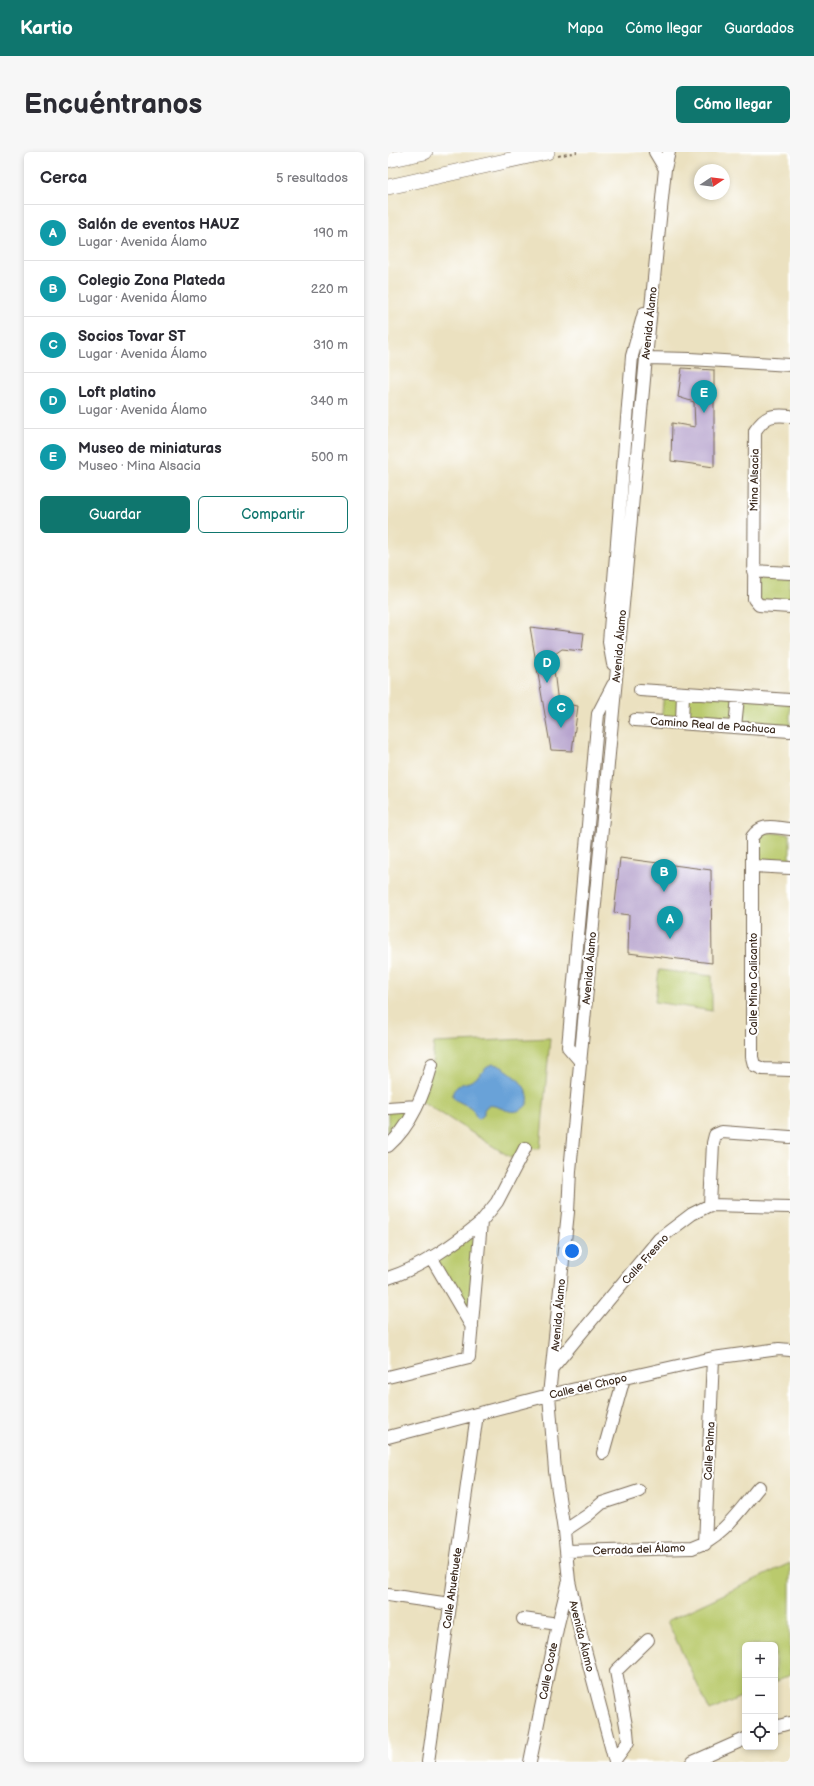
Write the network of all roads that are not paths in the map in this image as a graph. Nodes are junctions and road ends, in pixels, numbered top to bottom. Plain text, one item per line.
1 (425, 152) edge
2 (547, 152) edge
3 (655, 152) edge
4 (669, 152) edge
5 (395, 158) edge
6 (665, 169) junction
7 (408, 182) junction
8 (388, 187) edge
9 (654, 279) junction
10 (646, 358) junction
11 (790, 365) edge
12 (790, 416) edge
13 (753, 571) junction
14 (790, 573) edge
15 (790, 607) edge
16 (616, 678) junction
17 (640, 690) dead end
18 (683, 693) junction
19 (738, 697) junction
20 (790, 700) edge
21 (635, 720) dead end
22 (682, 723) junction
23 (736, 727) junction
24 (790, 731) edge
25 (790, 829) edge
26 (753, 866) junction
27 (790, 868) edge
28 (432, 1064) dead end
29 (790, 1070) edge
30 (417, 1106) junction
31 (388, 1108) edge
32 (790, 1137) edge
33 (388, 1143) edge
34 (525, 1148) dead end
35 (710, 1205) junction
36 (790, 1207) edge
37 (481, 1222) junction
38 (431, 1257) junction
39 (388, 1278) edge
40 (472, 1327) junction
41 (790, 1350) edge
42 (713, 1358) junction
43 (553, 1367) junction
44 (388, 1377) edge
45 (624, 1378) junction
46 (549, 1395) junction
47 (477, 1414) junction
48 (388, 1437) edge
49 (603, 1453) dead end
50 (759, 1487) dead end
51 (639, 1491) dead end
52 (564, 1531) junction
53 (705, 1544) junction
54 (566, 1551) junction
55 (569, 1581) junction
56 (388, 1595) edge
57 (450, 1604) junction
58 (523, 1619) dead end
59 (558, 1624) junction
60 (648, 1640) dead end
61 (790, 1723) edge
62 (778, 1726) edge
63 (742, 1740) edge
64 (615, 1761) edge
65 (428, 1762) edge
66 (530, 1762) edge
67 (693, 1762) edge

1 - 5 main road
2 - 7 main road
3 - 6 street
4 - 6 street, Avenida Álamo
5 - 7 main road
6 - 9 street, Avenida Álamo
7 - 8 main road
9 - 10 street, Avenida Álamo
9 - 16 street
10 - 11 street
10 - 16 street, Avenida Álamo
12 - 13 street, Mina Alsacia
13 - 14 street
13 - 15 street, Mina Alsacia
16 - 43 street, Avenida Álamo
17 - 18 street
18 - 19 street
18 - 22 street
19 - 20 street
19 - 23 street
21 - 22 street, Camino Real de Pachuca
22 - 23 street, Camino Real de Pachuca
23 - 24 street, Camino Real de Pachuca
25 - 26 street, Calle Mina Calicanto
26 - 27 street
26 - 29 street, Calle Mina Calicanto
28 - 30 street
30 - 31 street
30 - 33 street
32 - 35 street
34 - 37 street
35 - 36 street, Calle Fresno
35 - 43 street, Calle Fresno
37 - 38 street
37 - 40 street
38 - 39 street
38 - 40 street
40 - 44 street
41 - 42 street, Calle del Chopo
42 - 45 street, Calle del Chopo
42 - 53 street, Calle Palma
43 - 46 street, Avenida Álamo
45 - 46 street, Calle del Chopo
45 - 49 street
46 - 47 street, Calle del Chopo
46 - 52 street, Avenida Álamo
47 - 48 street, Calle del Chopo
47 - 57 street, Calle Ahuehuete
50 - 53 street, Cerrada del Álamo
51 - 52 street
52 - 54 street, Avenida Álamo
53 - 54 street, Cerrada del Álamo
54 - 55 street, Avenida Álamo
55 - 59 street, Calle Ocote
55 - 64 street, Avenida Álamo
56 - 57 street
57 - 65 street, Calle Ahuehuete
58 - 59 street
59 - 66 street, Calle Ocote
60 - 64 street
61 - 62 street
63 - 67 street

